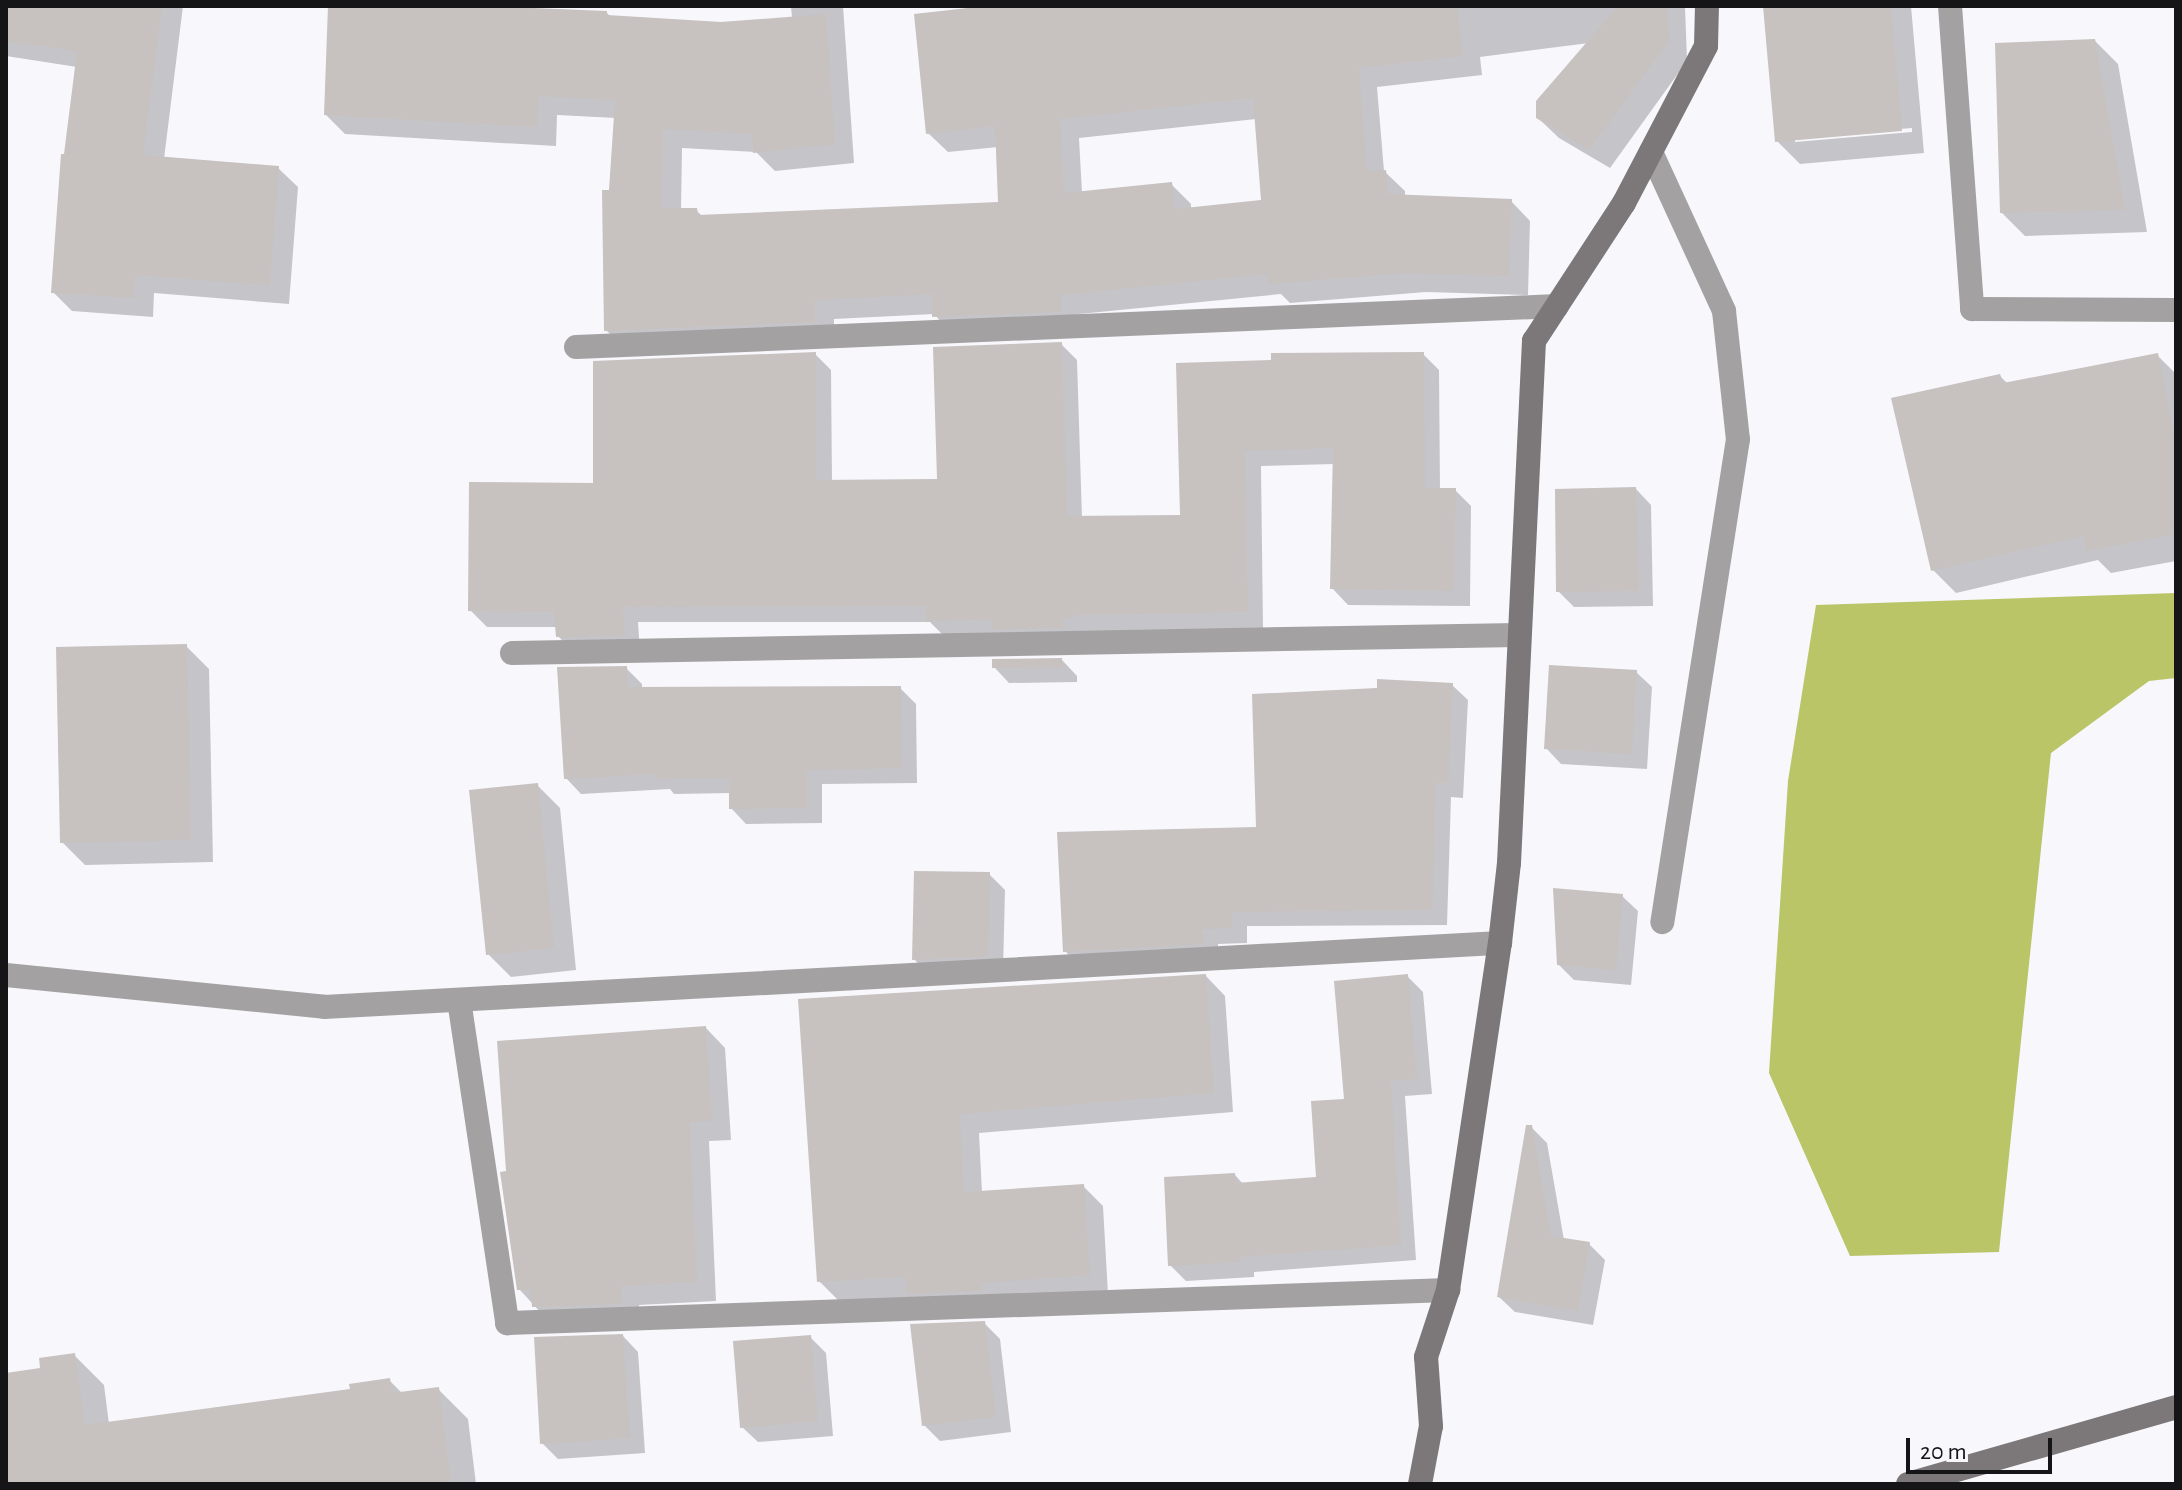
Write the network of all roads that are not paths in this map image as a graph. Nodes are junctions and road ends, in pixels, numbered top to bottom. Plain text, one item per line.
1 (1707, 6) edge
2 (1950, 6) edge
3 (1651, 152) junction
4 (1557, 306) junction
5 (2176, 310) edge
6 (576, 347) dead end
7 (1518, 635) junction
8 (512, 653) dead end
9 (1662, 922) dead end
10 (1500, 943) junction
11 (6, 975) edge
12 (459, 1000) junction
13 (1448, 1290) junction
14 (2176, 1407) edge
15 (1420, 1484) edge
16 (1908, 1484) edge

1 - 3 street
2 - 5 street
3 - 4 street
3 - 9 street
4 - 6 street
4 - 7 street
7 - 8 street
7 - 10 street
10 - 12 street
10 - 13 street
11 - 12 street
12 - 13 street
13 - 15 street
14 - 16 street

